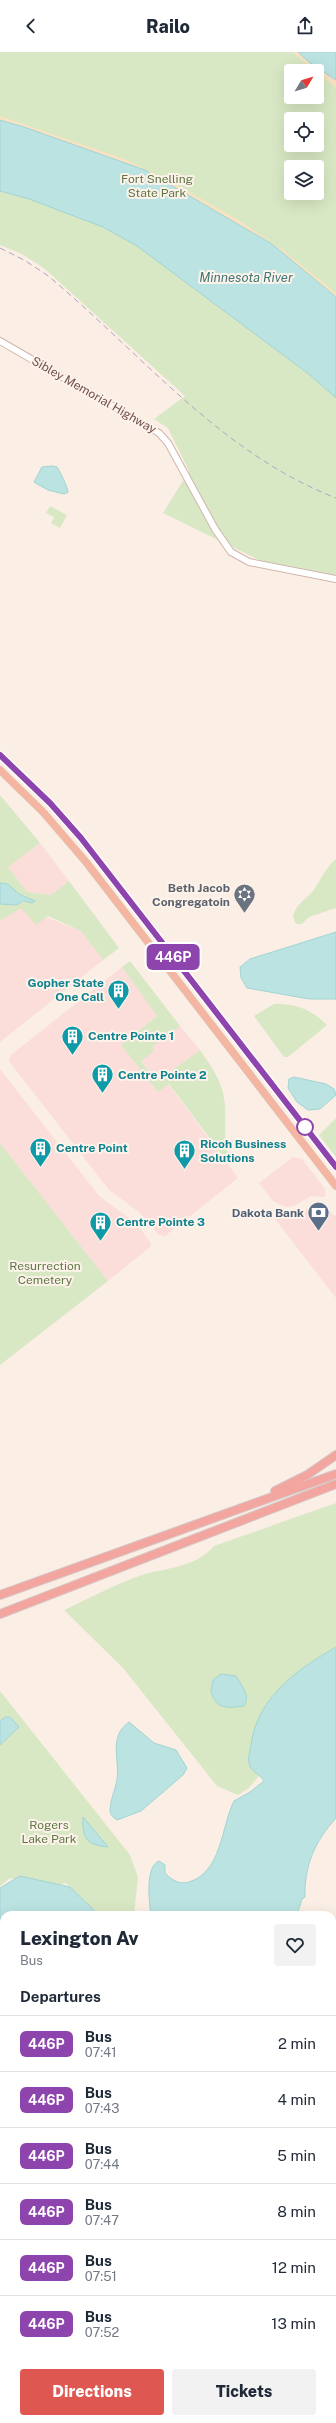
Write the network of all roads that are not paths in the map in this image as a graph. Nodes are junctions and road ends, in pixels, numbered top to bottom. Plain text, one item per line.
1 (0, 341) edge
2 (336, 578) edge
3 (0, 755) edge
4 (0, 770) edge
5 (336, 1167) edge
6 (336, 1186) edge
7 (336, 1455) edge
8 (336, 1474) edge
9 (336, 1484) edge
10 (237, 1509) junction
11 (0, 1595) edge
12 (0, 1614) edge

1 - 2 main road, Sibley Memorial Highway
3 - 5 highway
4 - 6 highway
7 - 10 highway
8 - 10 highway
9 - 12 highway
10 - 11 highway

